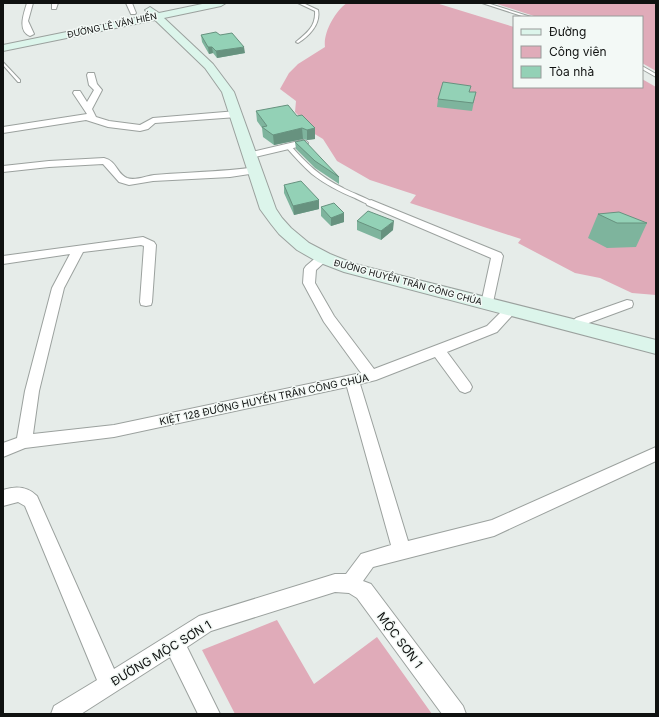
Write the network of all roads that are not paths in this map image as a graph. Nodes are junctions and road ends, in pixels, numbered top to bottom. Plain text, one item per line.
1 (30, 3) edge
2 (129, 3) edge
3 (186, 3) edge
4 (221, 3) edge
5 (300, 3) edge
6 (484, 3) edge
7 (134, 13) junction
8 (153, 13) junction
9 (527, 16) edge
10 (30, 34) junction
11 (3, 40) edge
12 (298, 42) dead end
13 (3, 48) edge
14 (3, 63) edge
15 (643, 68) edge
16 (91, 75) dead end
17 (656, 76) edge
18 (20, 81) dead end
19 (77, 93) dead end
20 (88, 109) junction
21 (236, 114) junction
22 (94, 119) junction
23 (3, 130) edge
24 (304, 143) edge
25 (288, 146) junction
26 (251, 155) junction
27 (3, 169) edge
28 (256, 170) junction
29 (371, 204) joint
30 (79, 248) junction
31 (323, 258) junction
32 (3, 260) edge
33 (146, 302) dead end
34 (487, 304) junction
35 (627, 304) dead end
36 (511, 310) junction
37 (574, 326) junction
38 (656, 347) edge
39 (438, 351) junction
40 (371, 376) junction
41 (352, 380) junction
42 (465, 387) dead end
43 (24, 442) junction
44 (3, 450) edge
45 (656, 454) edge
46 (3, 498) edge
47 (402, 552) junction
48 (342, 584) junction
49 (174, 643) junction
50 (109, 683) junction
51 (62, 714) edge
52 (208, 714) edge
53 (455, 714) edge

1 - 10 street
2 - 7 street
3 - 8 street, ĐƯỜNG LÊ VĂN HIẾN
4 - 8 street, ĐƯỜNG LÊ VĂN HIẾN
5 - 12 lane
6 - 9 lane
7 - 8 street, ĐƯỜNG LÊ VĂN HIẾN
7 - 10 street, ĐƯỜNG LÊ VĂN HIẾN
8 - 13 street, ĐƯỜNG LÊ VĂN HIẾN
8 - 21 street, ĐƯỜNG HUYỀN TRÂN CÔNG CHÚA
10 - 11 street, ĐƯỜNG LÊ VĂN HIẾN
14 - 18 lane
15 - 17 lane
16 - 20 street
19 - 20 street
20 - 22 street
21 - 22 street
21 - 26 street, ĐƯỜNG HUYỀN TRÂN CÔNG CHÚA
22 - 23 street
24 - 25 street
25 - 26 street
25 - 29 lane
26 - 28 street, ĐƯỜNG HUYỀN TRÂN CÔNG CHÚA
27 - 28 street
28 - 31 street, ĐƯỜNG HUYỀN TRÂN CÔNG CHÚA
29 - 34 street
30 - 32 street
30 - 33 street
30 - 43 street
31 - 34 street, ĐƯỜNG HUYỀN TRÂN CÔNG CHÚA
31 - 40 street
34 - 36 street, ĐƯỜNG HUYỀN TRÂN CÔNG CHÚA
35 - 37 street
36 - 37 street, ĐƯỜNG HUYỀN TRÂN CÔNG CHÚA
36 - 39 street, KIỆT 128 ĐƯỜNG HUYỀN TRÂN CÔNG CHÚA
37 - 38 street, ĐƯỜNG HUYỀN TRÂN CÔNG CHÚA
39 - 40 street, KIỆT 128 ĐƯỜNG HUYỀN TRÂN CÔNG CHÚA
39 - 42 street
40 - 41 street, KIỆT 128 ĐƯỜNG HUYỀN TRÂN CÔNG CHÚA
41 - 43 street, KIỆT 128 ĐƯỜNG HUYỀN TRÂN CÔNG CHÚA
41 - 47 street
43 - 44 street, KIỆT 128 ĐƯỜNG HUYỀN TRÂN CÔNG CHÚA
45 - 47 street
46 - 50 street
47 - 48 street
48 - 49 street, ĐƯỜNG MỘC SƠN 1
48 - 53 street, MỘC SƠN 1
49 - 50 street, ĐƯỜNG MỘC SƠN 1
49 - 52 street
50 - 51 street, ĐƯỜNG MỘC SƠN 1

